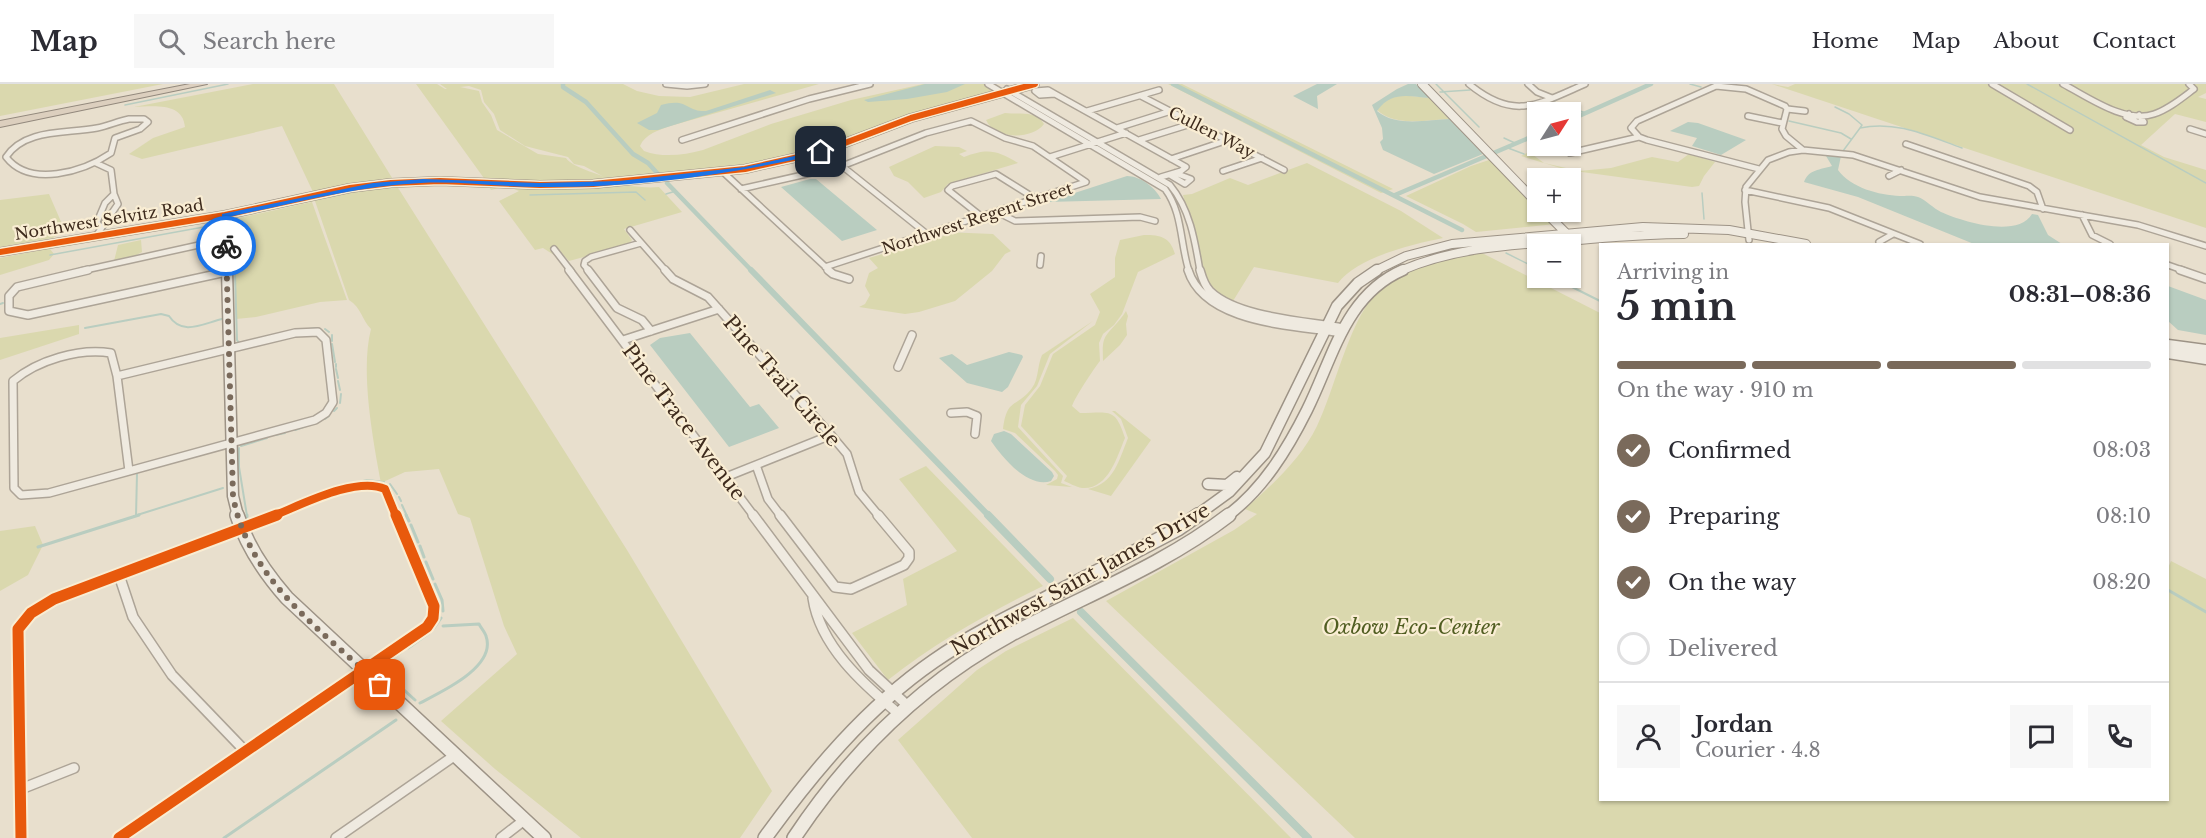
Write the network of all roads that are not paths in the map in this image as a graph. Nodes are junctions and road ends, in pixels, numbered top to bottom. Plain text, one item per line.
1 (190, 84) edge
2 (203, 84) edge
3 (666, 84) edge
4 (705, 84) edge
5 (870, 84) edge
6 (988, 84) edge
7 (999, 84) edge
8 (1035, 84) edge
9 (1422, 84) edge
10 (1469, 84) edge
11 (1528, 84) edge
12 (1585, 84) edge
13 (1992, 84) edge
14 (2063, 84) edge
15 (2189, 84) edge
16 (1159, 90) dead end
17 (1007, 92) junction
18 (1056, 94) dead end
19 (1141, 96) junction
20 (1551, 98) junction
21 (1508, 107) junction
22 (1787, 110) junction
23 (1087, 111) junction
24 (1171, 111) junction
25 (1805, 111) dead end
26 (1503, 114) dead end
27 (1748, 116) dead end
28 (0, 122) edge
29 (1194, 123) junction
30 (1782, 123) junction
31 (1117, 128) junction
32 (2190, 129) dead end
33 (2070, 130) dead end
34 (1128, 134) junction
35 (2206, 134) edge
36 (1639, 137) junction
37 (682, 140) dead end
38 (1139, 140) junction
39 (1227, 140) junction
40 (1096, 143) junction
41 (1906, 144) dead end
42 (1581, 150) edge
43 (1803, 150) junction
44 (1050, 157) junction
45 (1262, 158) junction
46 (1171, 159) junction
47 (92, 164) junction
48 (842, 166) junction
49 (1130, 167) junction
50 (1760, 169) junction
51 (1284, 170) dead end
52 (1901, 170) junction
53 (1223, 171) dead end
54 (723, 172) junction
55 (1889, 176) dead end
56 (1161, 177) junction
57 (741, 189) junction
58 (1745, 190) junction
59 (1527, 193) edge
60 (114, 194) junction
61 (1980, 197) junction
62 (1036, 199) junction
63 (1975, 204) dead end
64 (102, 208) junction
65 (2043, 209) junction
66 (115, 211) junction
67 (997, 212) junction
68 (225, 215) junction
69 (2082, 215) junction
70 (982, 217) junction
71 (1155, 221) dead end
72 (1555, 222) edge
73 (100, 227) junction
74 (630, 230) dead end
75 (1566, 233) junction
76 (927, 234) junction
77 (1893, 234) junction
78 (96, 236) junction
79 (1748, 236) junction
80 (226, 240) junction
81 (1879, 242) dead end
82 (641, 243) junction
83 (1772, 243) edge
84 (1799, 243) edge
85 (1917, 243) edge
86 (2108, 243) edge
87 (2206, 246) edge
88 (554, 249) dead end
89 (0, 252) edge
90 (1041, 256) dead end
91 (1040, 265) dead end
92 (2169, 265) edge
93 (825, 267) junction
94 (226, 272) junction
95 (849, 279) dead end
96 (2206, 279) edge
97 (719, 309) junction
98 (1326, 327) junction
99 (651, 331) junction
100 (1343, 331) junction
101 (912, 335) dead end
102 (623, 340) junction
103 (2169, 345) edge
104 (229, 348) junction
105 (2206, 350) edge
106 (2169, 353) edge
107 (2206, 359) edge
108 (898, 367) dead end
109 (117, 376) junction
110 (951, 412) dead end
111 (975, 434) dead end
112 (831, 435) junction
113 (230, 444) junction
114 (756, 465) junction
115 (1254, 467) junction
116 (129, 471) junction
117 (726, 477) junction
118 (1208, 484) dead end
119 (241, 529) junction
120 (119, 575) junction
121 (813, 596) junction
122 (364, 671) junction
123 (888, 697) junction
124 (903, 710) junction
125 (246, 752) junction
126 (454, 756) junction
127 (74, 768) dead end
128 (21, 789) junction
129 (523, 821) junction
130 (21, 838) edge
131 (119, 838) edge
132 (336, 838) edge
133 (501, 838) edge
134 (544, 838) edge
135 (765, 838) edge
136 (794, 838) edge

1 - 28 highway
2 - 28 highway
3 - 4 street
5 - 37 street
6 - 17 street
7 - 17 street
8 - 17 main road, Northwest Selvitz Road
9 - 59 main road
10 - 21 street
11 - 20 street
12 - 20 street
13 - 33 street
14 - 15 street
16 - 19 street
17 - 40 street
17 - 54 main road, Northwest Selvitz Road
18 - 23 street
19 - 23 street
19 - 24 street, Cullen Way
20 - 21 street
21 - 26 street
22 - 25 street
22 - 30 street
22 - 36 street
23 - 31 street
24 - 29 street, Cullen Way
24 - 31 street
27 - 30 street
29 - 38 street
29 - 39 street, Cullen Way
30 - 43 street
31 - 34 street
32 - 35 street
34 - 38 street
34 - 40 street, Northwest Regent Street
36 - 42 street
36 - 50 street
38 - 46 street
39 - 45 street, Cullen Way
39 - 46 street
40 - 44 street, Northwest Regent Street
40 - 49 street
40 - 56 street
41 - 65 street
43 - 50 street
43 - 52 street
44 - 48 street, Northwest Regent Street
44 - 62 street, Northwest Regent Street
45 - 51 street, Cullen Way
45 - 53 street
46 - 56 street
47 - 47 street
47 - 60 street
48 - 57 street, Northwest Regent Street
48 - 76 street
49 - 56 street
49 - 98 street
50 - 58 street
52 - 55 street
52 - 61 street
54 - 57 street
54 - 68 main road, Northwest Selvitz Road
56 - 98 street
57 - 93 street
58 - 77 street
58 - 79 street
60 - 64 street
60 - 66 street
61 - 63 street
61 - 65 street
62 - 67 street, Northwest Regent Street
62 - 70 street
64 - 66 street
64 - 73 street
65 - 69 street
66 - 73 street
67 - 70 street, Northwest Regent Street
67 - 71 street
68 - 78 main road, Northwest Selvitz Road
68 - 80 main road
69 - 86 street
69 - 87 street
70 - 76 street, Northwest Regent Street
72 - 75 main road
73 - 78 street
74 - 82 street, Pine Trail Circle
75 - 79 main road, Northwest Saint James Drive
75 - 98 main road, Northwest Saint James Drive
76 - 93 street, Northwest Regent Street
77 - 81 street
77 - 85 street
78 - 89 main road, Northwest Selvitz Road
79 - 83 main road
79 - 84 main road, Northwest Saint James Drive
79 - 100 main road
80 - 94 main road
80 - 94 street
82 - 97 street, Pine Trail Circle
82 - 99 street
88 - 102 street, Pine Trace Avenue
90 - 91 street
92 - 96 street
93 - 95 street
94 - 104 main road
97 - 99 street
97 - 112 street, Pine Trail Circle
98 - 100 street
98 - 115 main road, Northwest Saint James Drive
99 - 102 street
100 - 124 main road
101 - 108 street
102 - 117 street, Pine Trace Avenue
103 - 105 main road
104 - 109 street
104 - 113 main road
104 - 113 street
106 - 107 main road
109 - 116 street
109 - 116 street
110 - 111 street
112 - 114 street
112 - 114 street, Pine Trail Circle
113 - 116 street
113 - 119 main road
114 - 117 street
115 - 118 main road
115 - 123 main road, Northwest Saint James Drive
117 - 121 street, Pine Trace Avenue
119 - 120 street
119 - 122 main road
119 - 122 street
120 - 125 street
120 - 128 street
121 - 123 street, Pine Trace Avenue
121 - 123 street, Pine Trace Avenue
122 - 125 street
122 - 126 main road
123 - 124 street, Pine Trace Avenue
123 - 135 main road, Northwest Saint James Drive
124 - 136 main road
125 - 131 street
126 - 129 main road
126 - 132 street
127 - 128 street
128 - 130 street
129 - 133 street
129 - 134 main road

